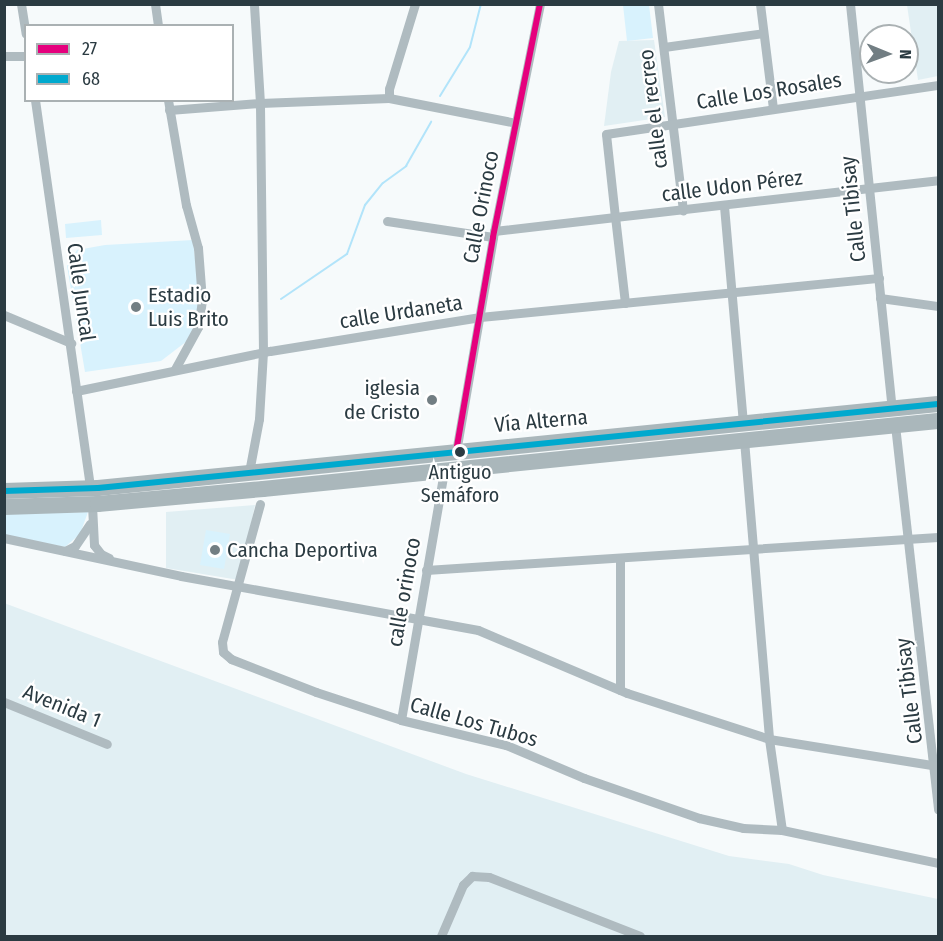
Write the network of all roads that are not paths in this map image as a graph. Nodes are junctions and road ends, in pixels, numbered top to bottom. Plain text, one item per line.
1 (21, 4) edge
2 (155, 4) edge
3 (254, 4) edge
4 (415, 4) edge
5 (540, 4) edge
6 (658, 4) edge
7 (760, 4) edge
8 (850, 4) edge
9 (24, 24) edge
10 (158, 24) edge
11 (763, 33) junction
12 (663, 46) junction
13 (4, 56) edge
14 (24, 56) edge
15 (939, 85) edge
16 (859, 95) junction
17 (389, 98) junction
18 (35, 102) edge
19 (260, 102) junction
20 (169, 105) edge
21 (773, 108) junction
22 (516, 123) junction
23 (672, 124) junction
24 (939, 180) edge
25 (868, 187) junction
26 (724, 206) junction
27 (683, 210) junction
28 (615, 217) junction
29 (387, 221) dead end
30 (494, 234) junction
31 (879, 278) junction
32 (730, 292) junction
33 (880, 298) junction
34 (625, 303) junction
35 (939, 306) edge
36 (4, 315) edge
37 (480, 317) junction
38 (70, 343) junction
39 (263, 352) junction
40 (175, 369) junction
41 (76, 391) junction
42 (939, 404) edge
43 (894, 417) junction
44 (939, 421) edge
45 (743, 432) junction
46 (456, 452) junction
47 (444, 470) junction
48 (249, 472) junction
49 (4, 491) edge
50 (91, 496) junction
51 (261, 504) dead end
52 (4, 507) edge
53 (91, 522) junction
54 (939, 537) edge
55 (4, 538) edge
56 (909, 538) junction
57 (752, 549) junction
58 (65, 551) junction
59 (620, 559) junction
60 (119, 563) junction
61 (426, 570) junction
62 (237, 585) junction
63 (418, 618) junction
64 (620, 690) junction
65 (4, 702) edge
66 (401, 720) junction
67 (769, 739) junction
68 (107, 744) dead end
69 (937, 766) edge
70 (939, 810) edge
71 (782, 830) junction
72 (939, 863) edge
73 (441, 936) edge
74 (640, 936) edge

1 - 9 street
2 - 10 street
3 - 19 street
4 - 17 street
5 - 22 street, Calle Orinoco
6 - 12 street, calle el recreo
7 - 11 street
8 - 16 street, Calle Tibisay
11 - 12 street
11 - 21 street
12 - 23 street, calle el recreo
13 - 14 street
15 - 16 street, Calle Los Rosales
16 - 21 street, Calle Los Rosales
16 - 25 street, Calle Tibisay
17 - 19 street
17 - 22 street
18 - 38 street, Calle Juncal
19 - 20 street
19 - 39 street
20 - 40 street
21 - 23 street, Calle Los Rosales
22 - 30 street, Calle Orinoco
23 - 27 street, calle el recreo
23 - 28 street, Calle Los Rosales
24 - 25 street, calle Udon Pérez
25 - 26 street, calle Udon Pérez
25 - 31 street, Calle Tibisay
26 - 27 street, calle Udon Pérez
26 - 32 street
27 - 28 street, calle Udon Pérez
28 - 30 street, calle Udon Pérez
28 - 34 street
29 - 30 street, calle Udon Pérez
30 - 37 street, Calle Orinoco
31 - 32 street, calle Urdaneta
31 - 33 street, Calle Tibisay
32 - 34 street, calle Urdaneta
32 - 45 street
33 - 35 street
33 - 43 street, Calle Tibisay
34 - 37 street, calle Urdaneta
36 - 38 street
37 - 39 street, calle Urdaneta
37 - 46 street, Calle Orinoco
38 - 41 street, Calle Juncal
39 - 40 street, calle Urdaneta
39 - 48 street
40 - 41 street, calle Urdaneta
41 - 50 street, Calle Juncal
42 - 43 highway, Vía Alterna
43 - 44 highway, Vía Alterna
43 - 45 highway, Vía Alterna
43 - 56 street, Calle Tibisay
45 - 46 highway, Vía Alterna
45 - 47 highway, Vía Alterna
45 - 57 street
46 - 48 highway, Vía Alterna
47 - 50 highway, Vía Alterna
47 - 61 street, calle orinoco
48 - 50 highway, Vía Alterna
49 - 50 highway, Vía Alterna
50 - 52 highway, Vía Alterna
50 - 53 street, Calle Juncal
51 - 62 street, Calle Los Tubos
53 - 58 street
53 - 60 street
54 - 56 street
55 - 58 street
56 - 57 street
56 - 69 street, Calle Tibisay
57 - 59 street
57 - 67 street
58 - 60 street
59 - 61 street
59 - 64 street
60 - 62 street
61 - 63 street, calle orinoco
62 - 63 street
62 - 66 street, Calle Los Tubos
63 - 64 street
63 - 66 street, calle orinoco
64 - 67 street
65 - 68 street, Avenida 1
66 - 71 street, Calle Los Tubos
67 - 69 street
67 - 71 street
69 - 70 street, Calle Tibisay
71 - 72 street, Calle Los Tubos
73 - 74 street

